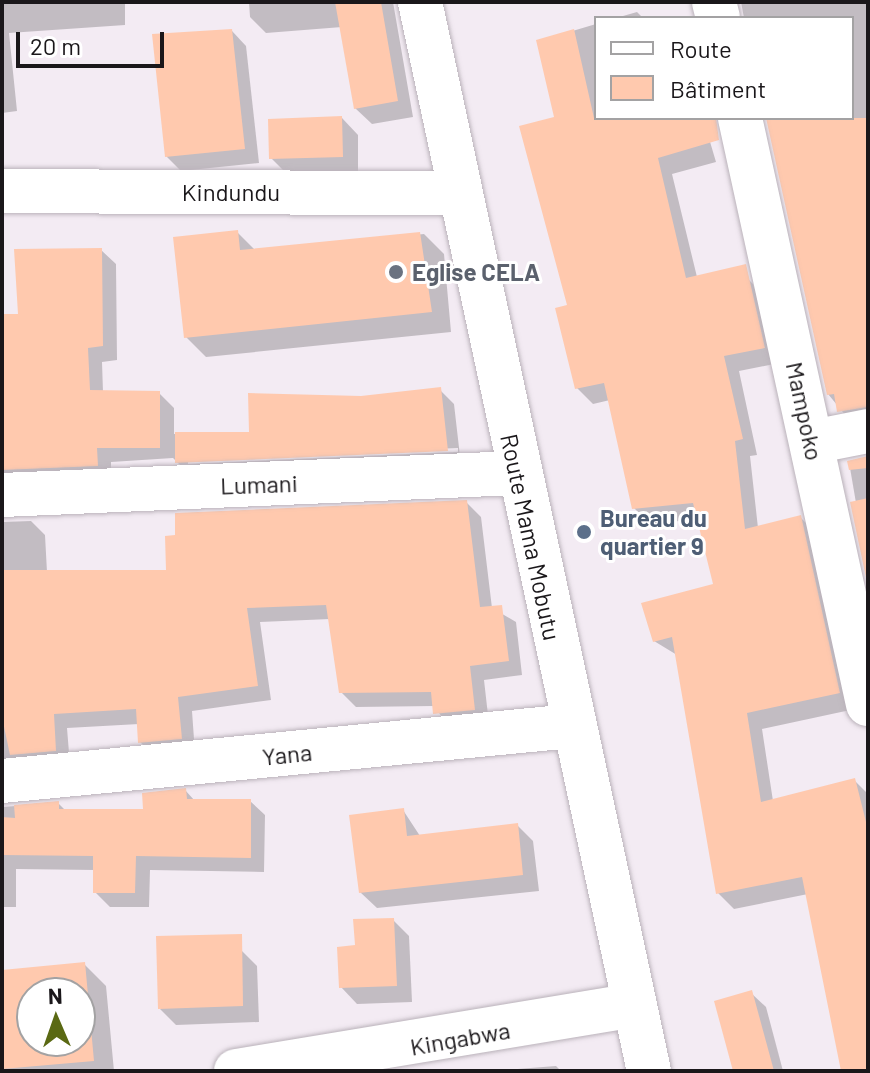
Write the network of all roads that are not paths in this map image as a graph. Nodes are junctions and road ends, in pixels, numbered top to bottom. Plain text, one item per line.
1 (420, 2) edge
2 (740, 120) edge
3 (2, 191) edge
4 (460, 193) junction
5 (868, 431) edge
6 (812, 442) junction
7 (517, 473) junction
8 (2, 495) edge
9 (868, 704) edge
10 (572, 726) junction
11 (2, 781) edge
12 (635, 1005) junction
13 (450, 1056) edge
14 (236, 1071) edge
15 (649, 1071) edge

1 - 4 street, Route Mama Mobutu
2 - 6 street, Mampoko
3 - 4 street, Kindundu
4 - 7 street, Route Mama Mobutu
5 - 6 street
6 - 9 street, Mampoko
7 - 8 street, Lumani
7 - 10 street, Route Mama Mobutu
10 - 11 street, Yana
10 - 12 street, Route Mama Mobutu
12 - 13 street, Kingabwa
12 - 15 street, Route Mama Mobutu
13 - 14 street, Kingabwa

